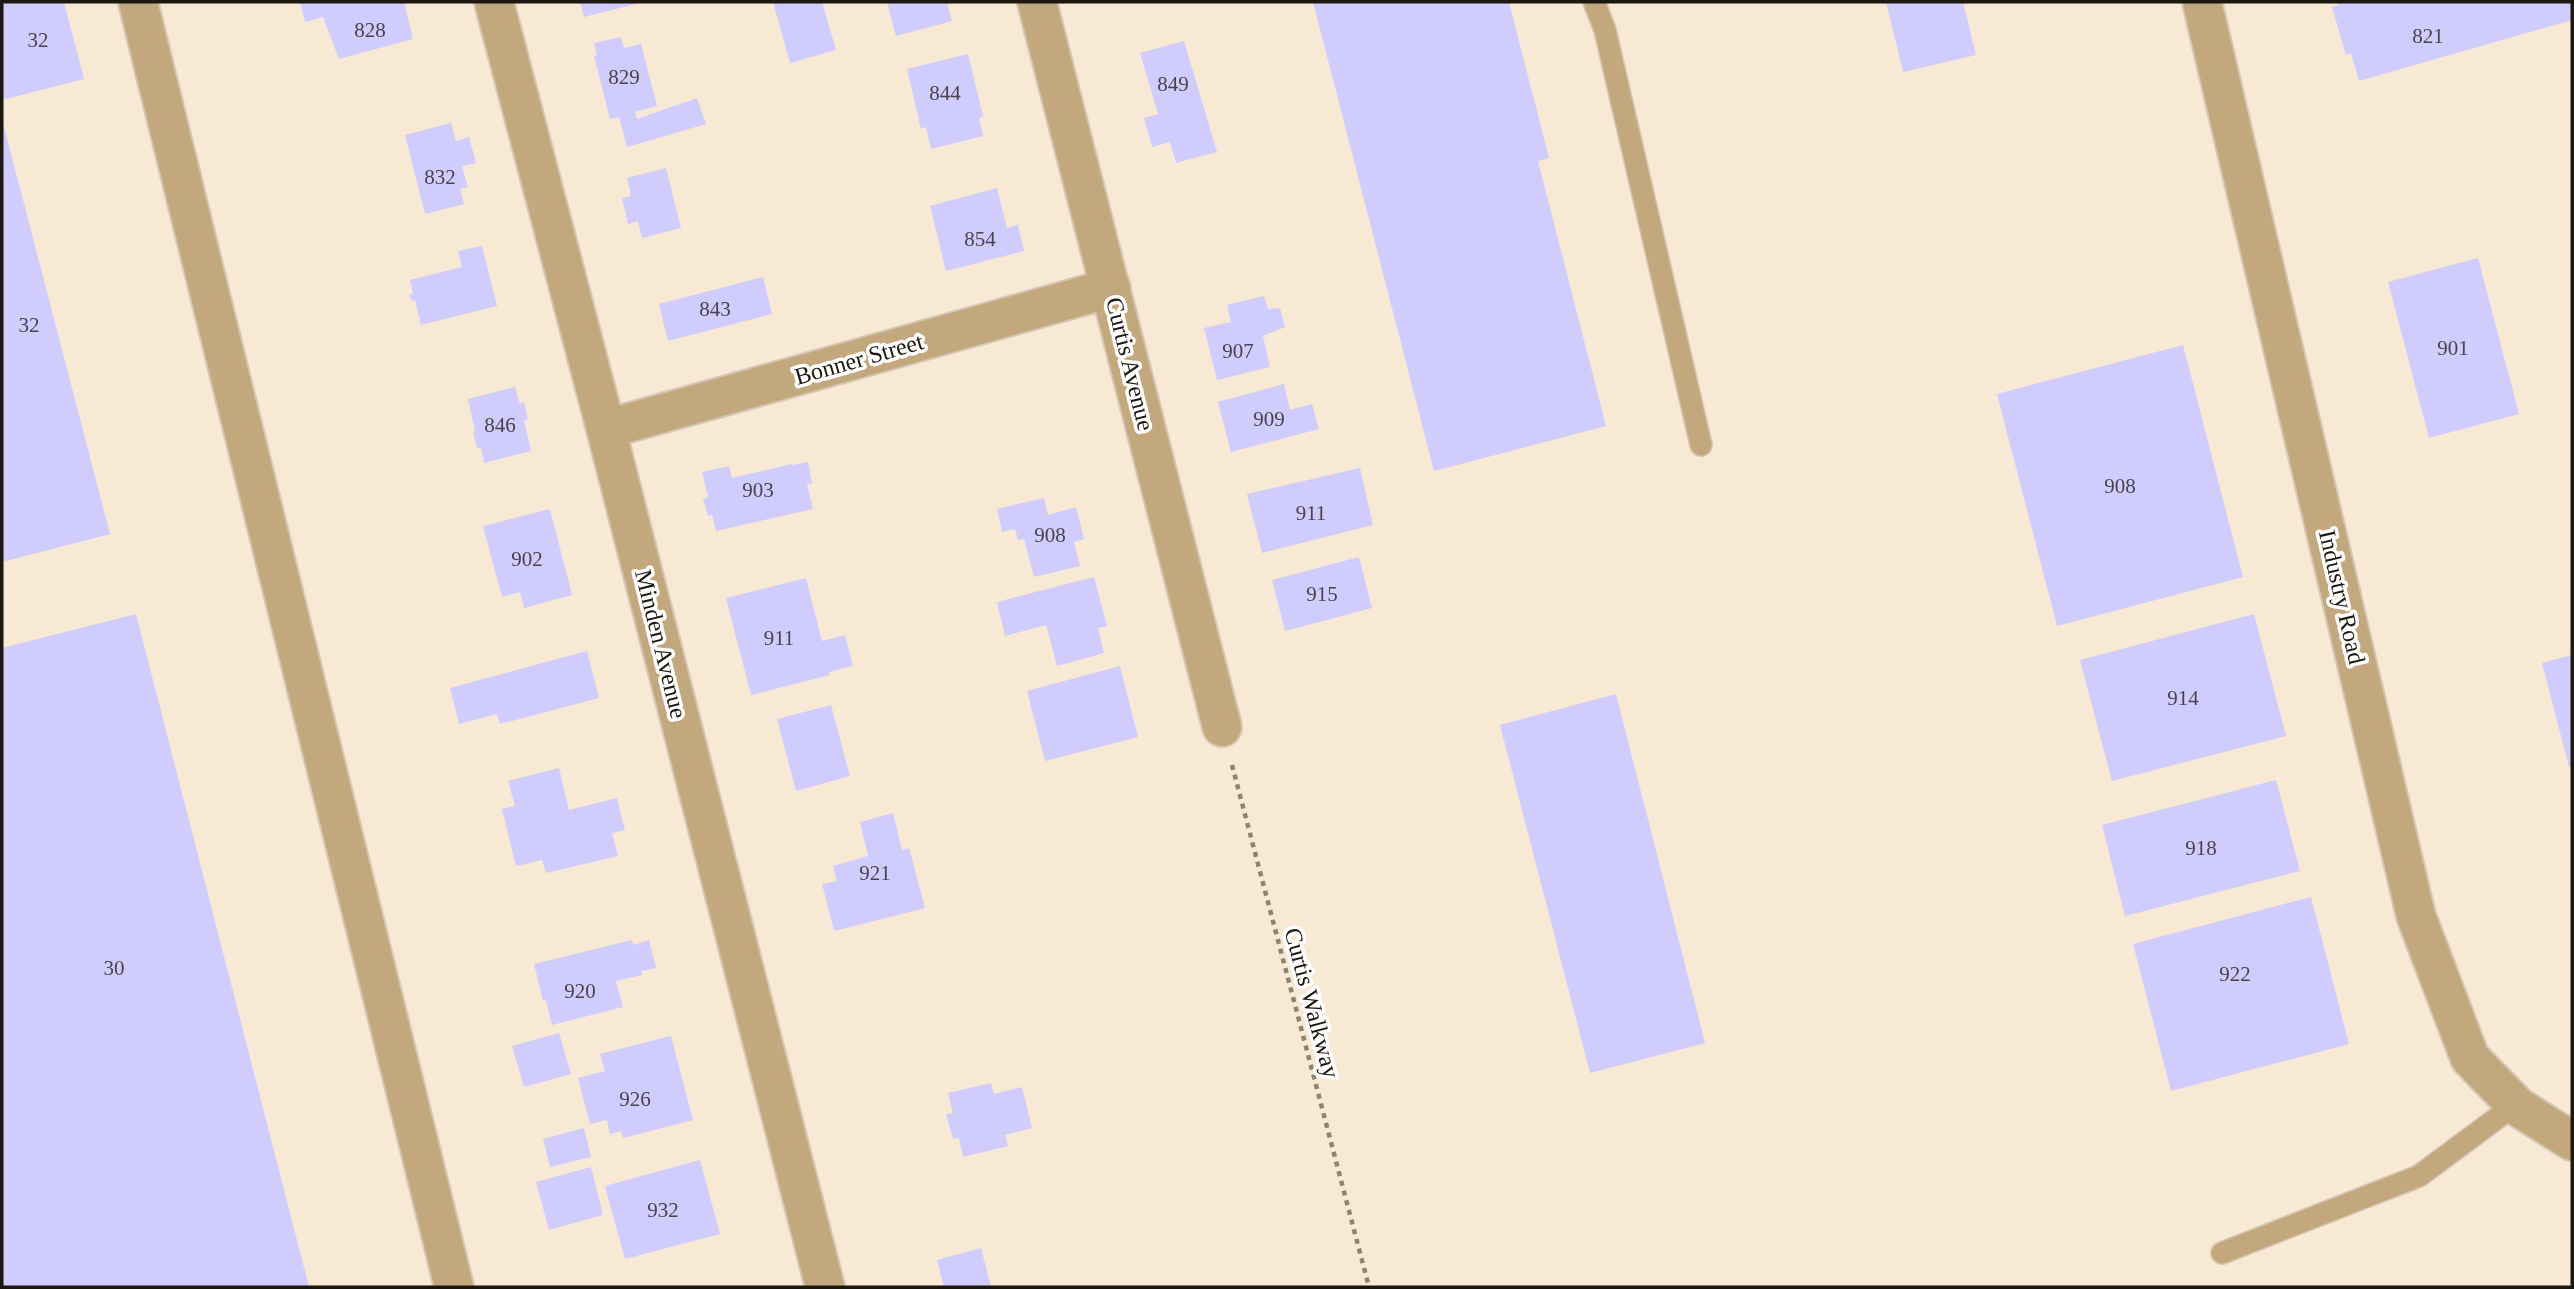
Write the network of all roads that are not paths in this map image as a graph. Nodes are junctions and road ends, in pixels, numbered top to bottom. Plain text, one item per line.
1 (138, 2) edge
2 (494, 2) edge
3 (1037, 2) edge
4 (1594, 2) edge
5 (2202, 2) edge
6 (1111, 288) junction
7 (606, 429) junction
8 (1701, 445) dead end
9 (1222, 727) road end
10 (2516, 1104) junction
11 (2572, 1141) edge
12 (2222, 1253) dead end
13 (454, 1287) edge
14 (825, 1287) edge

1 - 13 street
2 - 7 street, Minden Avenue
3 - 6 street, Curtis Avenue
4 - 8 lane
5 - 10 street, Industry Road
6 - 7 street, Bonner Street
6 - 9 street, Curtis Avenue
7 - 14 street, Minden Avenue
10 - 11 street, Industry Road
10 - 12 lane

